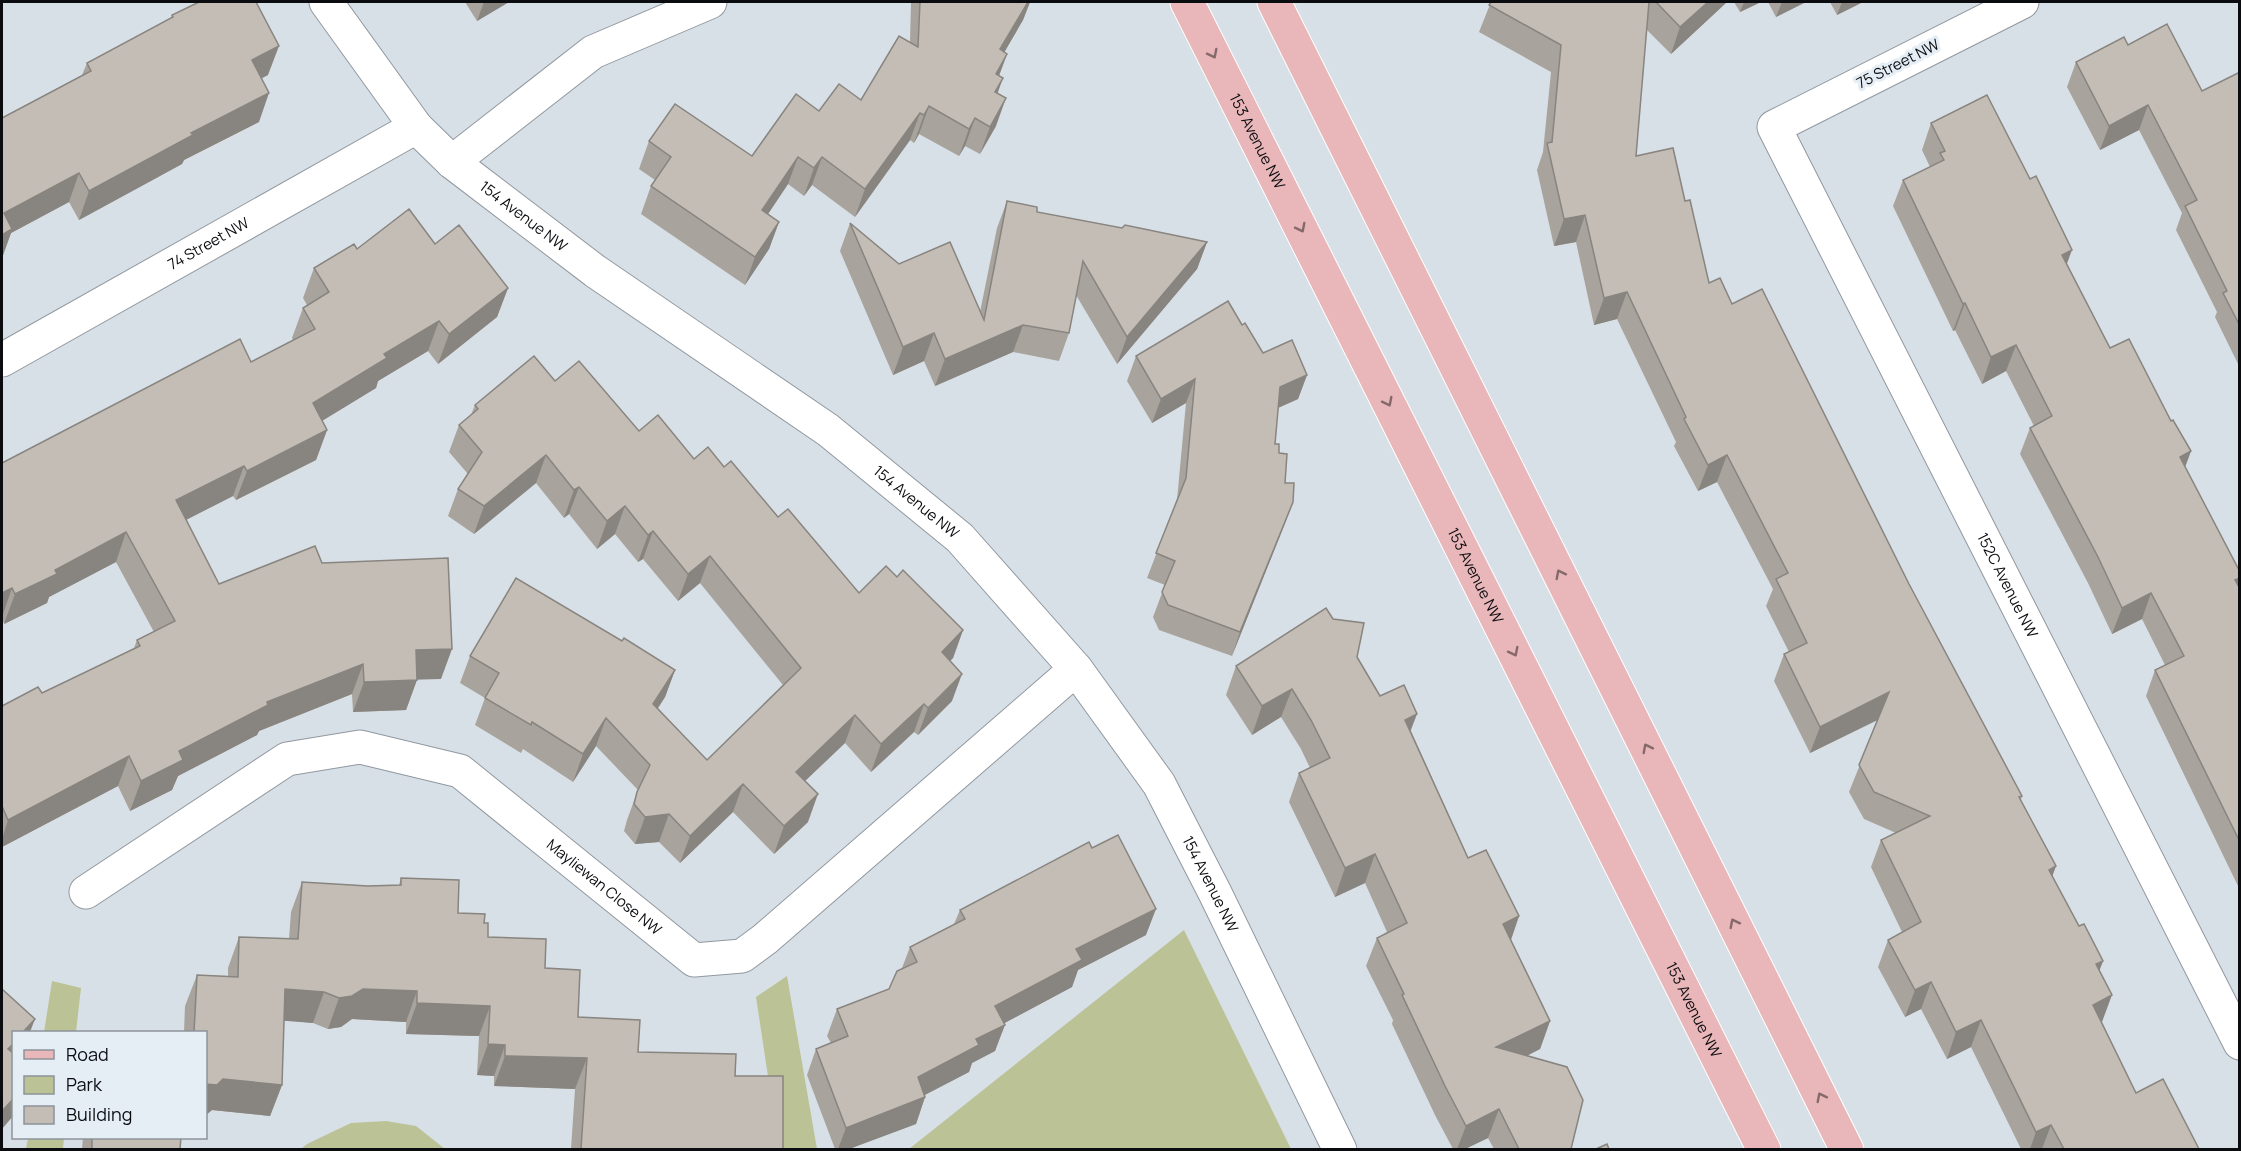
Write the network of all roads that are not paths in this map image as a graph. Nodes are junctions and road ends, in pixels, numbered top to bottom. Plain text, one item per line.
1 (326, 2) edge
2 (710, 2) edge
3 (1187, 2) edge
4 (1274, 2) edge
5 (2022, 2) edge
6 (416, 127) junction
7 (1774, 127) joint
8 (452, 162) junction
9 (2, 360) edge
10 (1076, 669) junction
11 (86, 892) dead end
12 (2240, 1043) edge
13 (1340, 1149) edge
14 (1764, 1149) edge
15 (1847, 1149) edge

1 - 6 street, 154 Avenue NW
2 - 8 street
3 -> 14 main road, 153 Avenue NW
15 -> 4 main road
5 - 7 street, 75 Street NW
6 - 8 street, 154 Avenue NW
6 - 9 street, 74 Street NW
7 - 12 street, 152C Avenue NW
8 - 10 street, 154 Avenue NW
10 - 11 street, Mayliewan Close NW
10 - 13 street, 154 Avenue NW

